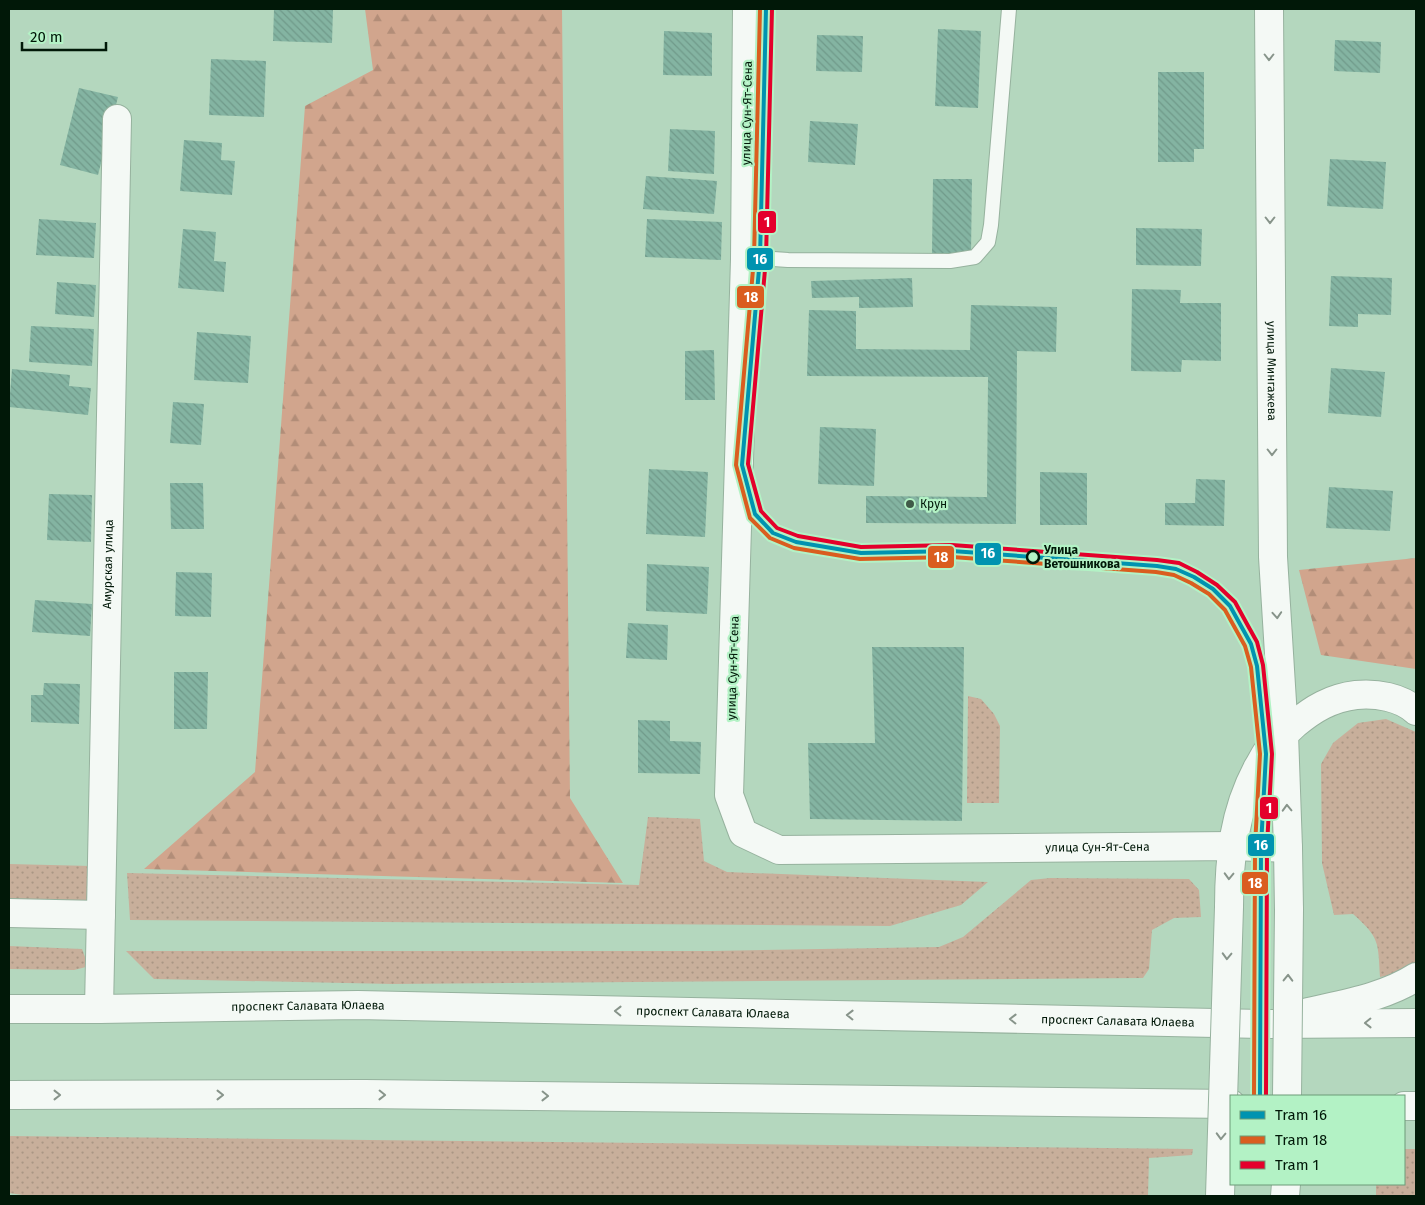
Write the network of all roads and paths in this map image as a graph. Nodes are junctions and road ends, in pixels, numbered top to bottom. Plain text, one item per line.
1 (747, 9) edge
2 (1009, 9) edge
3 (1269, 9) edge
4 (117, 119) dead end
5 (745, 259) junction
6 (1416, 711) edge
7 (1284, 734) junction
8 (1232, 846) junction
9 (1288, 848) junction
10 (9, 913) edge
11 (101, 915) junction
12 (1416, 977) edge
13 (9, 1009) edge
14 (99, 1010) junction
15 (1416, 1023) edge
16 (1262, 1024) junction
17 (9, 1095) edge
18 (1286, 1095) edge
19 (1230, 1104) edge
20 (1220, 1196) edge

1 - 5 main road, улица Сун-Ят-Сена
2 - 5 lane
3 -> 7 main road, улица Мингажева
4 - 11 main road, Амурская улица
5 - 8 main road, улица Сун-Ят-Сена
6 - 7 main road
7 - 8 main road
9 -> 7 main road, улица Мингажева
8 - 9 main road, улица Сун-Ят-Сена
8 -> 20 main road, bridge
18 -> 9 main road, улица Мингажева, bridge
10 - 11 main road
11 - 14 main road, Амурская улица
12 - 16 main road
13 - 14 main road, проспект Салавата Юлаева
16 -> 14 main road, проспект Салавата Юлаева
15 -> 16 main road, проспект Салавата Юлаева
17 -> 19 main road

